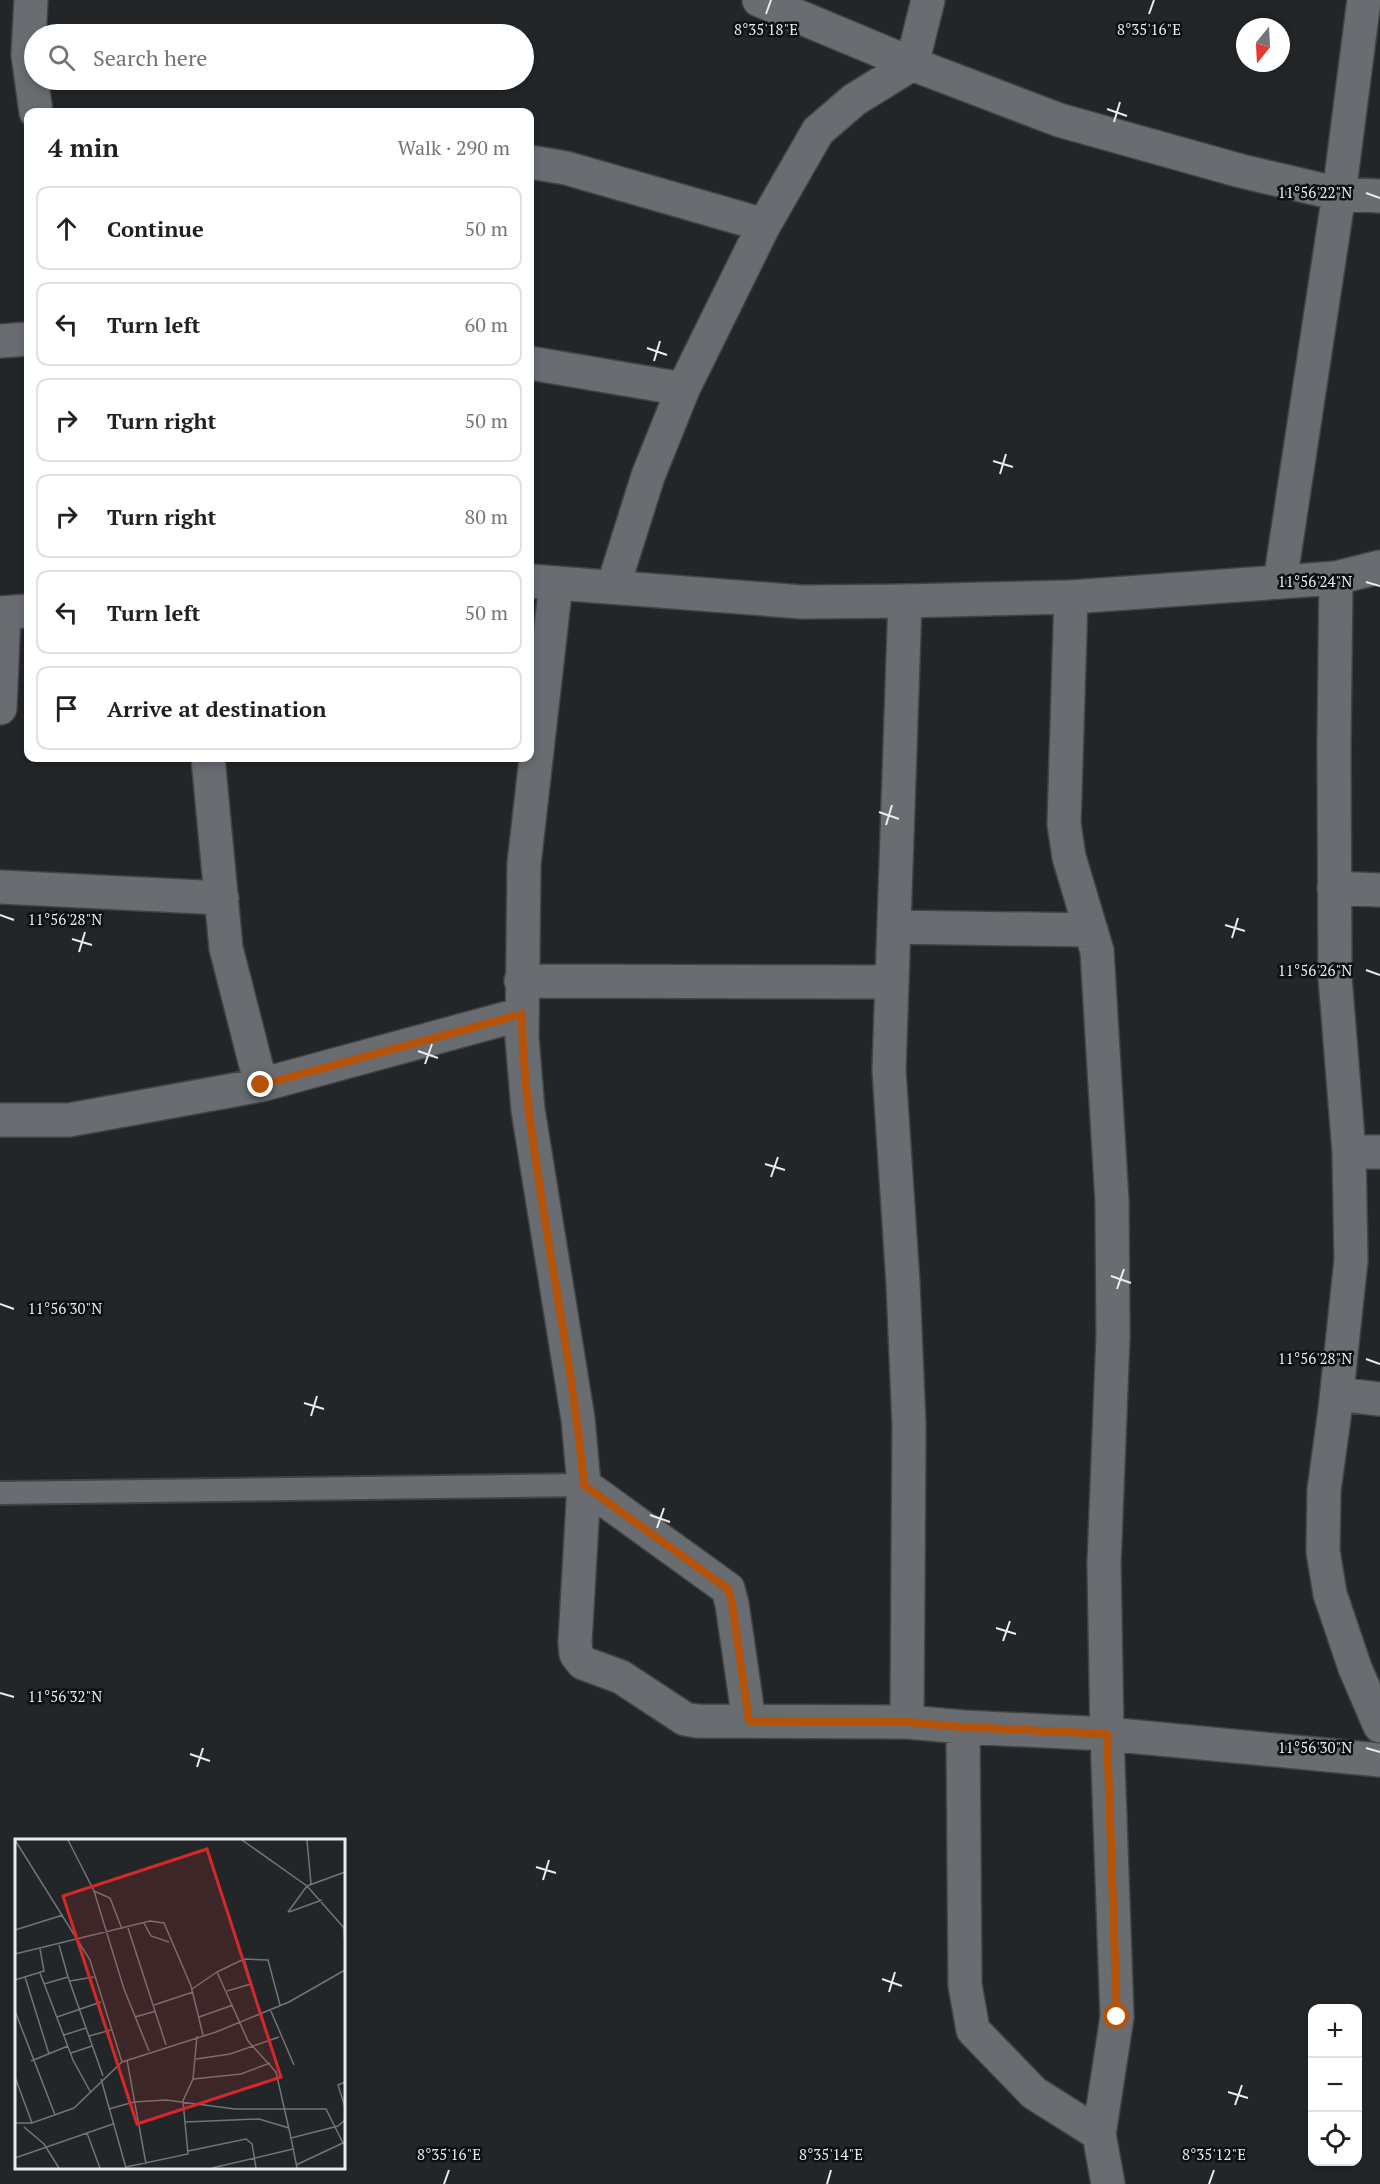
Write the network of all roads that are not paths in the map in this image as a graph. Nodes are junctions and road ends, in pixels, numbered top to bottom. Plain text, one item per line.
1 (32, 0) edge
2 (759, 0) edge
3 (928, 0) edge
4 (1364, 0) edge
5 (30, 24) edge
6 (912, 63) junction
7 (33, 90) edge
8 (35, 108) edge
9 (534, 163) edge
10 (1339, 194) junction
11 (1380, 196) edge
12 (764, 225) junction
13 (24, 339) edge
14 (0, 341) edge
15 (534, 364) edge
16 (683, 389) junction
17 (1380, 567) edge
18 (1336, 578) junction
19 (543, 582) edge
20 (1280, 582) junction
21 (613, 587) junction
22 (1071, 597) junction
23 (905, 601) junction
24 (11, 612) edge
25 (0, 708) edge
26 (534, 734) edge
27 (208, 762) edge
28 (532, 762) edge
29 (0, 887) edge
30 (1334, 888) junction
31 (1380, 890) edge
32 (222, 898) junction
33 (894, 927) junction
34 (1091, 930) junction
35 (521, 981) junction
36 (892, 982) junction
37 (522, 1014) junction
38 (261, 1085) junction
39 (0, 1120) edge
40 (1364, 1152) edge
41 (1336, 1394) junction
42 (1380, 1399) edge
43 (584, 1485) junction
44 (0, 1493) edge
45 (749, 1721) junction
46 (907, 1722) junction
47 (1380, 1726) edge
48 (963, 1727) junction
49 (1107, 1734) junction
50 (1380, 1760) edge
51 (1099, 2134) junction
52 (1108, 2184) edge

1 - 5 street
2 - 6 street
3 - 6 street
4 - 10 street
6 - 10 street
6 - 12 street
7 - 8 street
9 - 12 street
10 - 11 street
10 - 20 street
12 - 16 street
13 - 14 street
15 - 16 street
16 - 21 street
17 - 18 street
18 - 20 street
18 - 30 street
19 - 21 street
19 - 26 street
20 - 22 street
21 - 23 street
22 - 23 street
22 - 34 street
23 - 33 street
24 - 25 street
27 - 32 street
28 - 35 street
29 - 32 street
30 - 31 street
30 - 40 street
32 - 38 street
33 - 34 street
33 - 36 street
34 - 49 street
35 - 36 street
35 - 37 street
36 - 46 street
37 - 38 street
37 - 43 street
38 - 39 street
40 - 41 street
41 - 42 street
41 - 47 street
43 - 44 lane
43 - 45 street
43 - 45 street
45 - 46 street
46 - 48 street
48 - 49 street
48 - 51 street
49 - 50 street
49 - 51 street
51 - 52 street

